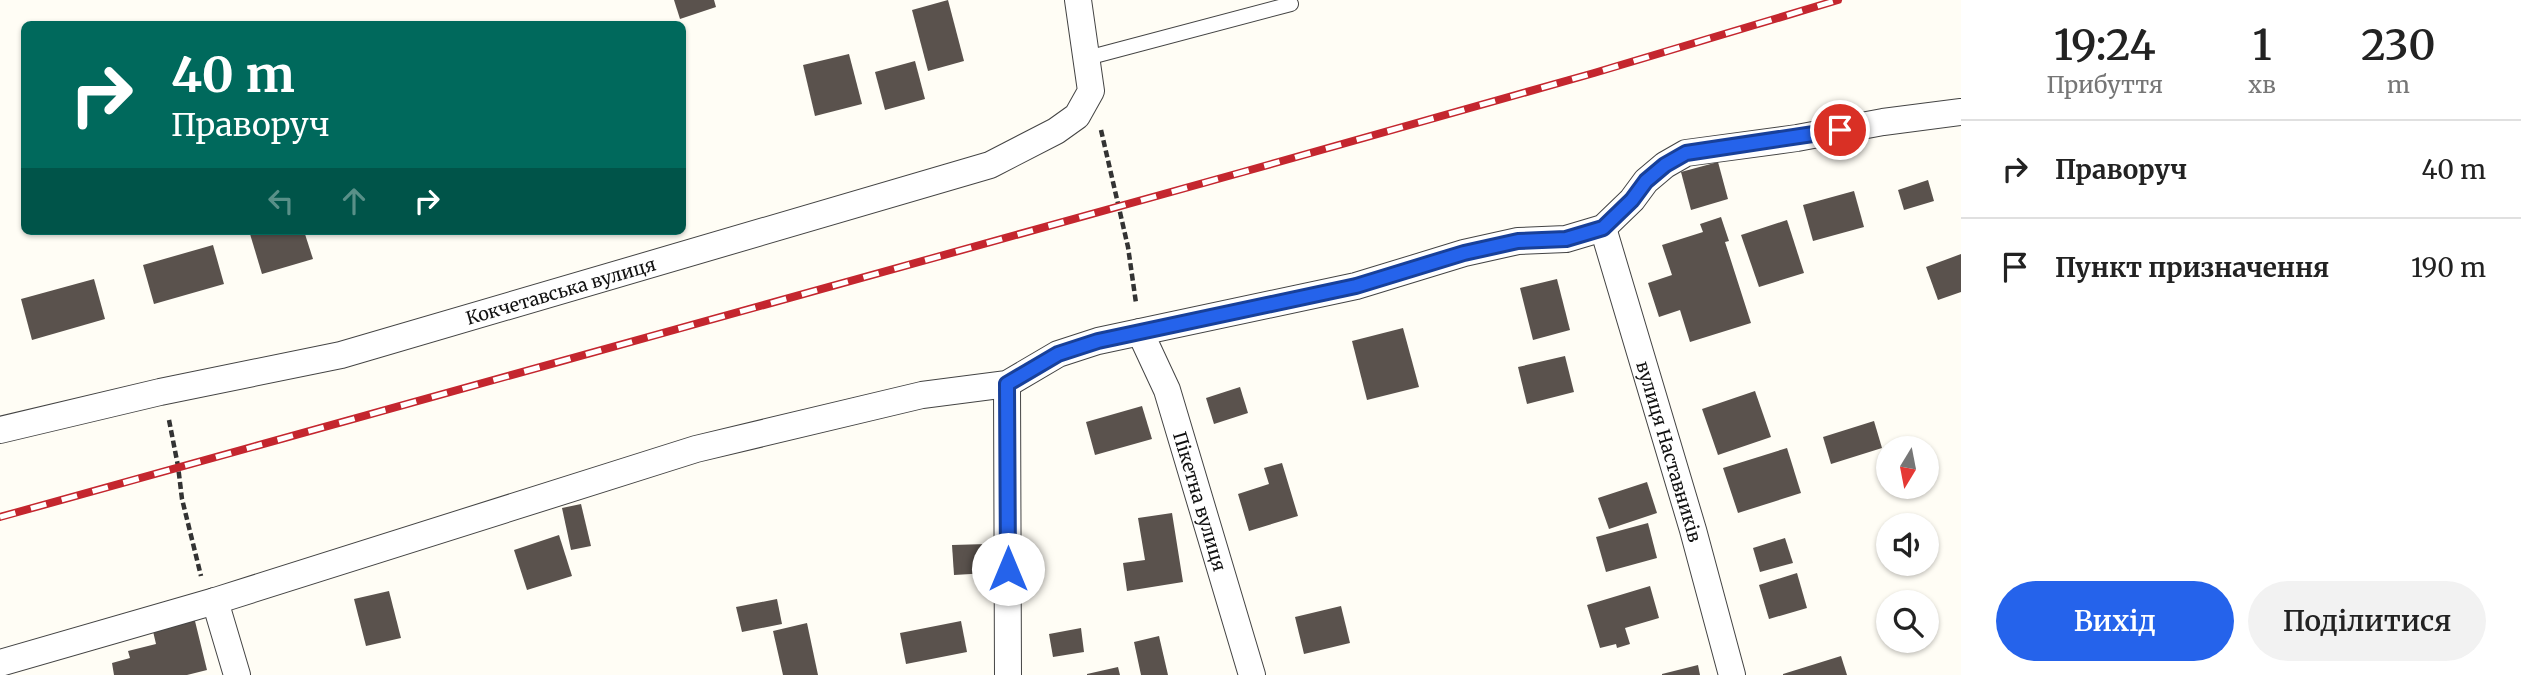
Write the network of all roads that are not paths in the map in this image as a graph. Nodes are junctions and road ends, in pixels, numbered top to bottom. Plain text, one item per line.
1 (1078, 0) edge
2 (1291, 4) dead end
3 (1087, 58) junction
4 (1961, 112) edge
5 (1603, 228) junction
6 (1140, 332) junction
7 (1007, 384) junction
8 (0, 430) edge
9 (215, 601) junction
10 (0, 663) edge
11 (237, 675) edge
12 (1008, 675) edge
13 (1252, 675) edge
14 (1732, 675) edge

1 - 3 street
2 - 3 lane
3 - 8 street, Кокчетавська вулиця
4 - 5 street
5 - 6 street
5 - 14 street, вулиця Наставників
6 - 7 street
6 - 13 street, Пікетна вулиця
7 - 9 street
7 - 12 street
9 - 10 street
9 - 11 street

